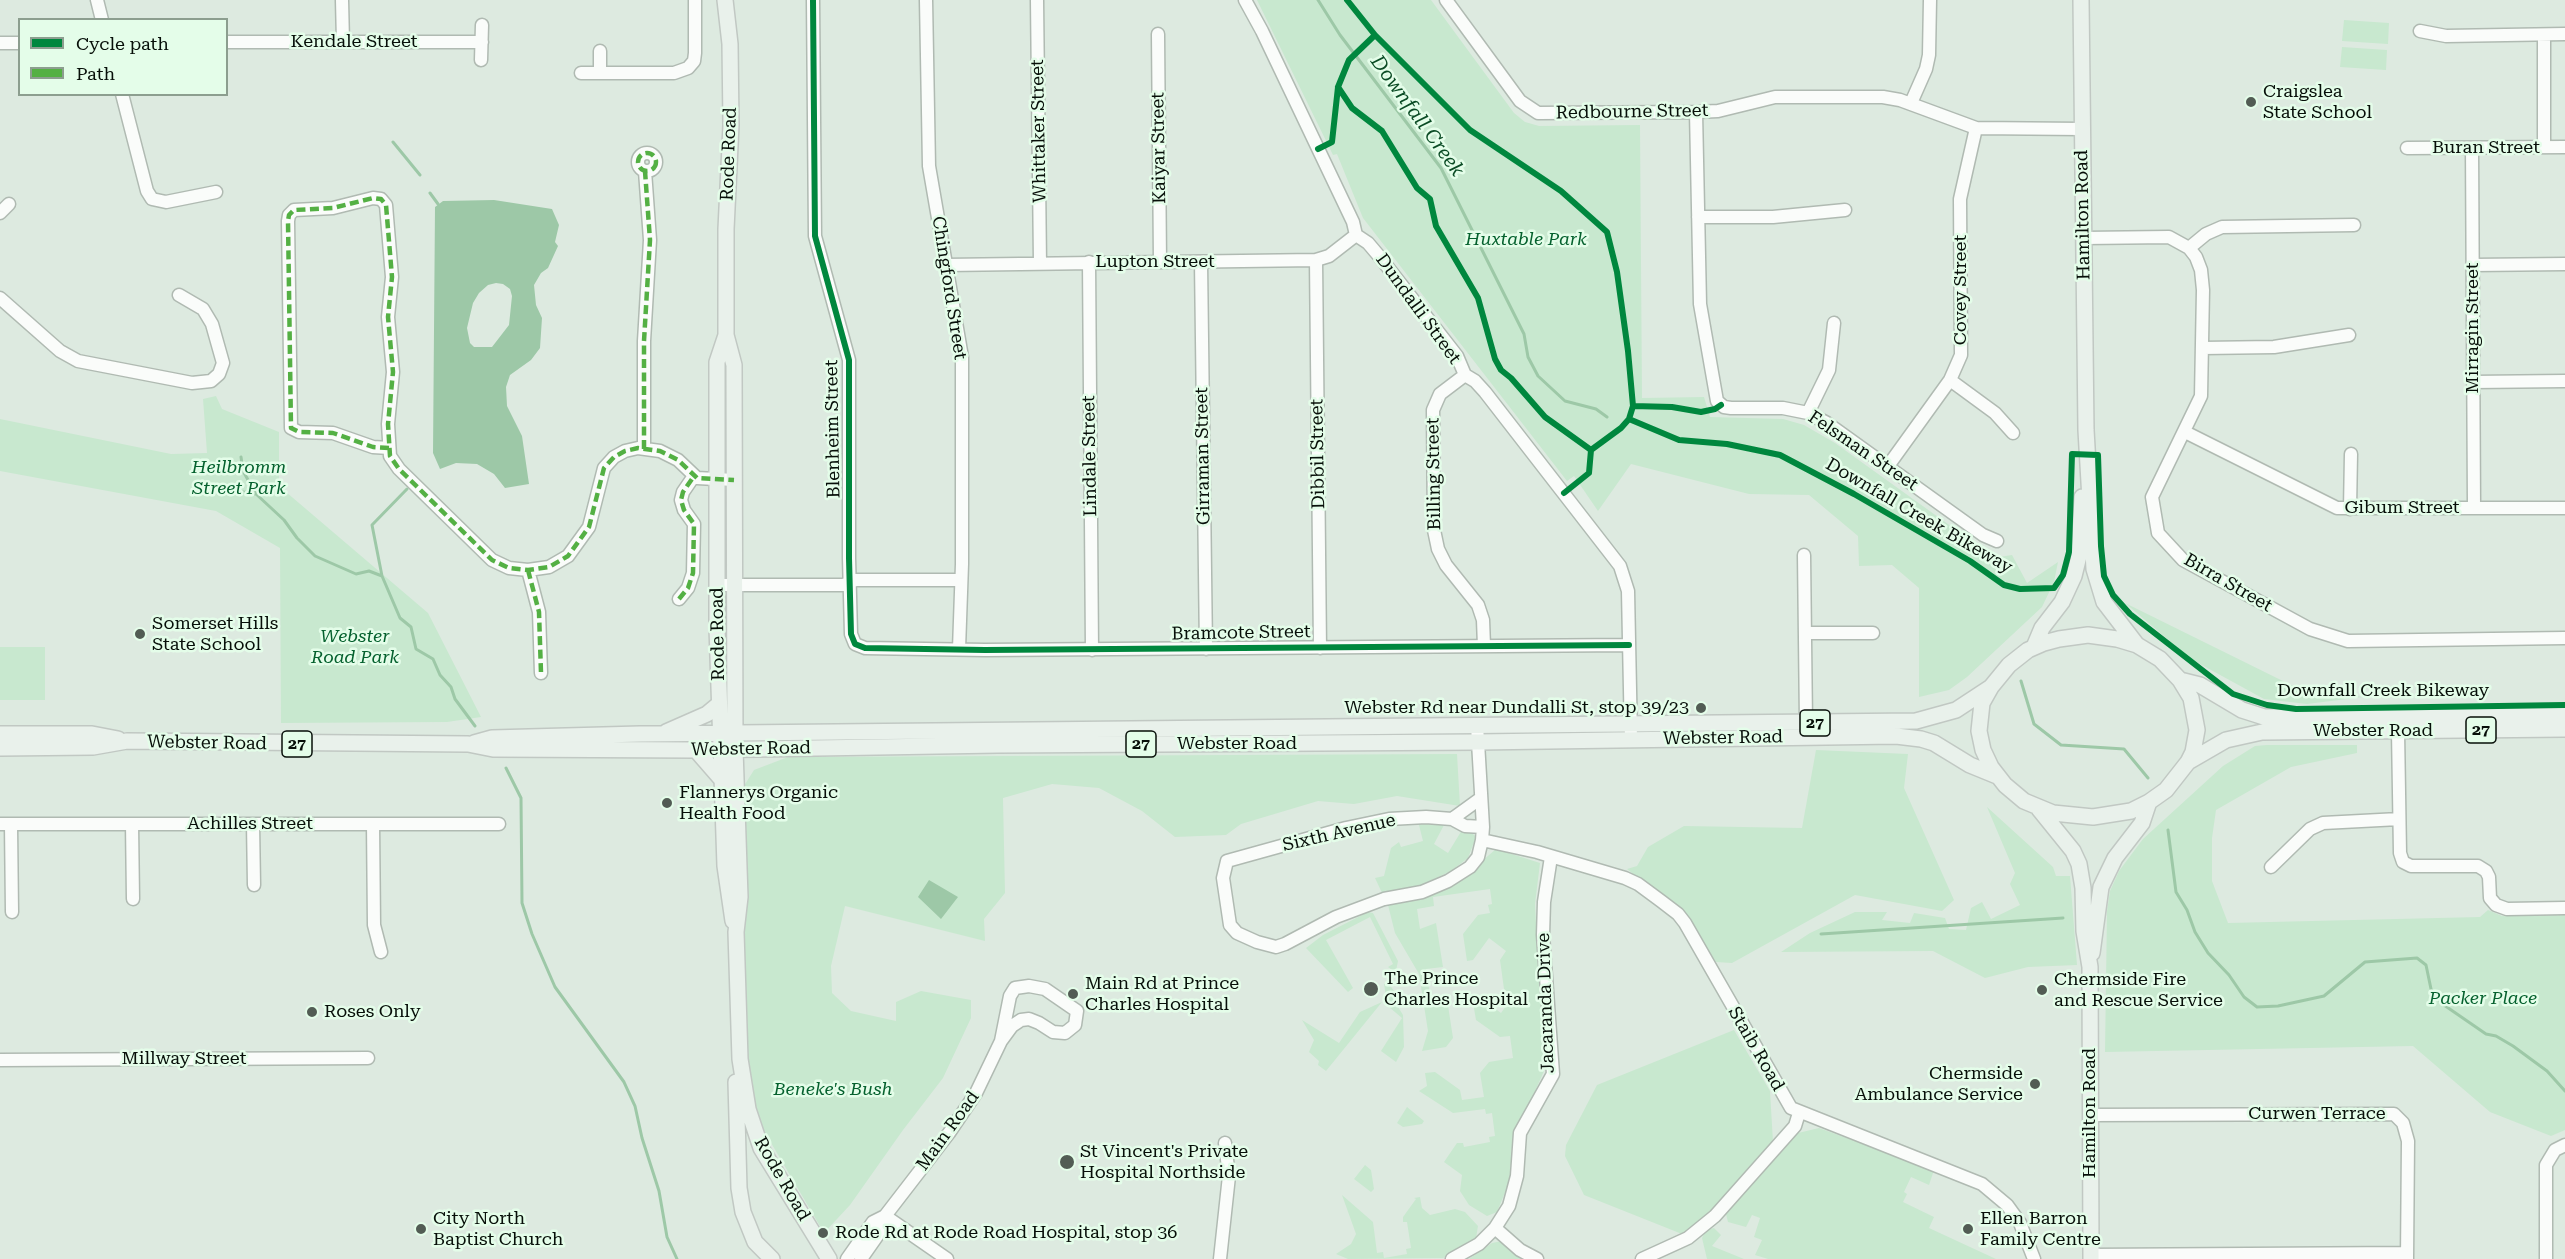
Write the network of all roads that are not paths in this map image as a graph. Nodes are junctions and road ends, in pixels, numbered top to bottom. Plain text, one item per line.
1 (97, 0) edge
2 (342, 0) edge
3 (695, 0) edge
4 (725, 0) edge
5 (734, 0) edge
6 (813, 0) edge
7 (926, 0) edge
8 (1037, 0) edge
9 (1245, 0) edge
10 (1446, 0) edge
11 (1930, 0) edge
12 (2081, 0) edge
13 (102, 18) edge
14 (482, 25) dead end
15 (2420, 31) dead end
16 (1158, 34) dead end
17 (2565, 34) edge
18 (2544, 35) junction
19 (228, 42) edge
20 (343, 42) junction
21 (482, 42) junction
22 (0, 43) edge
23 (18, 43) edge
24 (730, 44) junction
25 (600, 51) dead end
26 (481, 60) dead end
27 (581, 73) dead end
28 (600, 73) junction
29 (123, 96) edge
30 (1911, 103) junction
31 (1696, 112) junction
32 (1976, 129) junction
33 (2082, 129) junction
34 (2544, 147) junction
35 (2565, 147) edge
36 (2407, 148) dead end
37 (2472, 148) junction
38 (645, 171) dead end
39 (216, 192) dead end
40 (1845, 210) dead end
41 (1698, 218) junction
42 (2354, 225) dead end
43 (1356, 236) junction
44 (2084, 238) junction
45 (2188, 248) junction
46 (1316, 261) junction
47 (1089, 262) junction
48 (1160, 262) junction
49 (1201, 262) junction
50 (1040, 263) junction
51 (2565, 264) edge
52 (946, 265) junction
53 (2472, 265) junction
54 (179, 295) dead end
55 (0, 298) edge
56 (1834, 323) dead end
57 (2349, 334) dead end
58 (726, 335) junction
59 (2203, 348) junction
60 (1465, 375) junction
61 (1950, 380) junction
62 (2565, 381) edge
63 (2473, 382) junction
64 (1808, 413) junction
65 (2086, 430) junction
66 (2185, 432) junction
67 (2013, 434) dead end
68 (389, 448) junction
69 (644, 448) junction
70 (2351, 454) dead end
71 (1888, 466) junction
72 (694, 476) junction
73 (717, 480) junction
74 (734, 480) junction
75 (2474, 508) junction
76 (2565, 508) edge
77 (2350, 509) junction
78 (1997, 541) dead end
79 (1804, 555) dead end
80 (528, 570) junction
81 (961, 580) junction
82 (849, 582) junction
83 (717, 585) junction
84 (734, 585) junction
85 (679, 599) dead end
86 (1805, 633) junction
87 (1873, 633) dead end
88 (2565, 638) edge
89 (855, 644) joint
90 (1629, 645) junction
91 (2137, 645) junction
92 (1484, 646) junction
93 (2034, 647) junction
94 (1320, 648) junction
95 (959, 649) junction
96 (1206, 649) junction
97 (1092, 650) junction
98 (541, 674) dead end
99 (2180, 680) junction
100 (1991, 687) junction
101 (719, 704) junction
102 (2565, 714) edge
103 (1806, 723) junction
104 (1477, 725) junction
105 (2565, 729) edge
106 (2398, 730) junction
107 (1631, 731) junction
108 (0, 734) edge
109 (663, 734) junction
110 (127, 741) junction
111 (728, 742) junction
112 (1478, 742) junction
113 (468, 744) junction
114 (0, 748) edge
115 (764, 749) junction
116 (696, 750) junction
117 (2188, 762) junction
118 (736, 771) junction
119 (1996, 776) junction
120 (723, 781) junction
121 (1481, 798) junction
122 (2149, 802) junction
123 (2039, 809) junction
124 (1452, 819) junction
125 (2399, 819) junction
126 (6, 824) edge
127 (132, 824) junction
128 (253, 824) junction
129 (373, 824) junction
130 (500, 824) dead end
131 (1483, 827) junction
132 (1482, 840) junction
133 (1551, 857) junction
134 (2271, 867) dead end
135 (254, 885) dead end
136 (133, 899) dead end
137 (2565, 908) edge
138 (12, 912) dead end
139 (736, 932) junction
140 (381, 952) dead end
141 (2090, 967) junction
142 (1001, 1041) junction
143 (368, 1058) dead end
144 (740, 1059) junction
145 (0, 1060) edge
146 (1799, 1113) junction
147 (2090, 1115) junction
148 (1226, 1143) dead end
149 (2565, 1145) edge
150 (885, 1216) junction
151 (1495, 1228) junction
152 (827, 1255) edge
153 (854, 1256) edge
154 (2407, 1256) edge
155 (2091, 1257) edge
156 (772, 1259) edge
157 (947, 1259) edge
158 (1220, 1259) edge
159 (1452, 1259) edge
160 (1537, 1259) edge
161 (1642, 1259) edge
162 (2034, 1259) edge
163 (2546, 1259) edge

1 - 13 street
2 - 20 street
3 - 28 street
4 - 24 main road, Rode Road
5 - 24 main road, Rode Road
6 - 82 street, Blenheim Street
7 - 52 street, Chingford Street
8 - 50 street, Whittaker Street
9 - 43 street
10 - 31 street, Redbourne Street
11 - 30 street
12 - 33 main road, Hamilton Road
14 - 21 street
15 - 18 street
16 - 48 street, Kaiyar Street
17 - 18 street
18 - 34 street
19 - 20 street, Kendale Street
20 - 21 street, Kendale Street
21 - 26 street
22 - 23 street
24 - 58 main road, Rode Road
25 - 28 street
27 - 28 street
29 - 39 street
30 - 31 street, Redbourne Street
30 - 32 street, Redbourne Street
31 - 41 street, Felsman Street
32 - 33 street, Redbourne Street
32 - 61 street, Covey Street
33 - 44 main road, Hamilton Road
34 - 35 street, Buran Street
34 - 37 street, Buran Street
36 - 37 street, Buran Street
37 - 53 street, Mirragin Street
38 - 69 street
40 - 41 street
41 - 64 street, Felsman Street
42 - 45 street
43 - 46 street, Lupton Street
43 - 60 street, Dundalli Street
44 - 45 street
44 - 65 main road, Hamilton Road
45 - 59 street, Birra Street
46 - 49 street, Lupton Street
46 - 94 street, Dibbil Street
47 - 48 street, Lupton Street
47 - 50 street, Lupton Street
47 - 97 street, Lindale Street
48 - 49 street, Lupton Street
49 - 96 street, Girraman Street
50 - 52 street, Lupton Street
51 - 53 street
52 - 81 street, Chingford Street
53 - 63 street, Mirragin Street
54 - 55 street
56 - 64 street
57 - 59 street
58 - 73 main road, Rode Road
58 - 74 main road, Rode Road
59 - 66 street, Birra Street
60 - 90 street, Dundalli Street
60 - 92 street, Billing Street
61 - 67 street
61 - 71 street, Covey Street
62 - 63 street
63 - 75 street, Mirragin Street
64 - 71 street, Felsman Street
65 - 91 main road, Hamilton Road
65 - 93 main road, Hamilton Road
66 - 77 street, Gibum Street
66 - 88 street, Birra Street
68 - 68 street
68 - 80 street
69 - 72 street
69 - 80 street
70 - 77 street
71 - 78 street, Felsman Street
72 - 73 street
72 - 85 street
73 - 74 street
73 - 83 main road, Rode Road
74 - 84 main road, Rode Road
75 - 76 street, Gibum Street
75 - 77 street, Gibum Street
79 - 86 street
80 - 98 street
81 - 82 street
81 - 95 street, Chingford Street
82 - 84 street
82 - 89 street, Blenheim Street
83 - 84 street
83 - 101 main road, Rode Road
84 - 111 main road, Rode Road
86 - 87 street
86 - 103 street
89 - 95 street, Bramcote Street
90 - 92 street, Bramcote Street
90 - 107 street, Dundalli Street
91 - 93 main road, 27
91 - 99 main road, 27
92 - 94 street, Bramcote Street
93 - 100 main road, 27
94 - 96 street, Bramcote Street
95 - 97 street, Bramcote Street
96 - 97 street, Bramcote Street
99 - 102 main road, Webster Road / 27
99 - 117 main road
100 - 103 main road, Webster Road / 27
100 - 119 main road
101 - 109 main road
101 - 111 main road, Rode Road
103 - 107 main road, Webster Road / 27
104 - 107 main road, Webster Road / 27
104 - 111 main road, Webster Road / 27
104 - 112 street
105 - 106 main road, Webster Road / 27
106 - 117 main road, Webster Road / 27
106 - 125 street
107 - 112 main road, Webster Road / 27
107 - 119 main road, Webster Road / 27
108 - 110 main road, Webster Road / 27
109 - 111 main road, Webster Road / 27
109 - 113 main road, Webster Road / 27
110 - 113 main road, Webster Road / 27
110 - 114 main road, Webster Road / 27
111 - 115 main road, Webster Road / 27
111 - 116 main road, Webster Road / 27
111 - 118 main road, Rode Road
111 - 120 main road, Rode Road
112 - 115 main road, Webster Road / 27
112 - 121 street
113 - 116 main road, Webster Road / 27
115 - 118 main road
116 - 120 main road
117 - 122 main road, 27
118 - 139 main road, Rode Road
119 - 123 main road, 27
120 - 139 main road, Rode Road
121 - 124 street
121 - 131 street
122 - 123 main road, 27
122 - 141 main road, Hamilton Road
123 - 141 main road, Hamilton Road
124 - 131 street, Sixth Avenue
124 - 132 street, Sixth Avenue
125 - 134 street
125 - 137 street
126 - 127 street, Achilles Street
126 - 138 street
127 - 128 street, Achilles Street
127 - 136 street
128 - 129 street, Achilles Street
128 - 135 street
129 - 130 street, Achilles Street
129 - 140 street
131 - 132 street
132 - 133 street, Staib Road
133 - 146 street, Staib Road
133 - 151 street, Jacaranda Drive
139 - 144 main road, Rode Road
141 - 147 main road, Hamilton Road
142 - 142 street, Main Road
142 - 150 street, Main Road
143 - 145 street, Millway Street
144 - 152 main road, Rode Road
144 - 156 main road, Rode Road
146 - 161 street
146 - 162 street, Staib Road
147 - 154 street, Curwen Terrace
147 - 155 main road, Hamilton Road
148 - 158 street
149 - 163 street
150 - 153 street, Main Road
150 - 157 street
151 - 159 street, Jacaranda Drive
151 - 160 street
152 - 153 street
154 - 155 street

